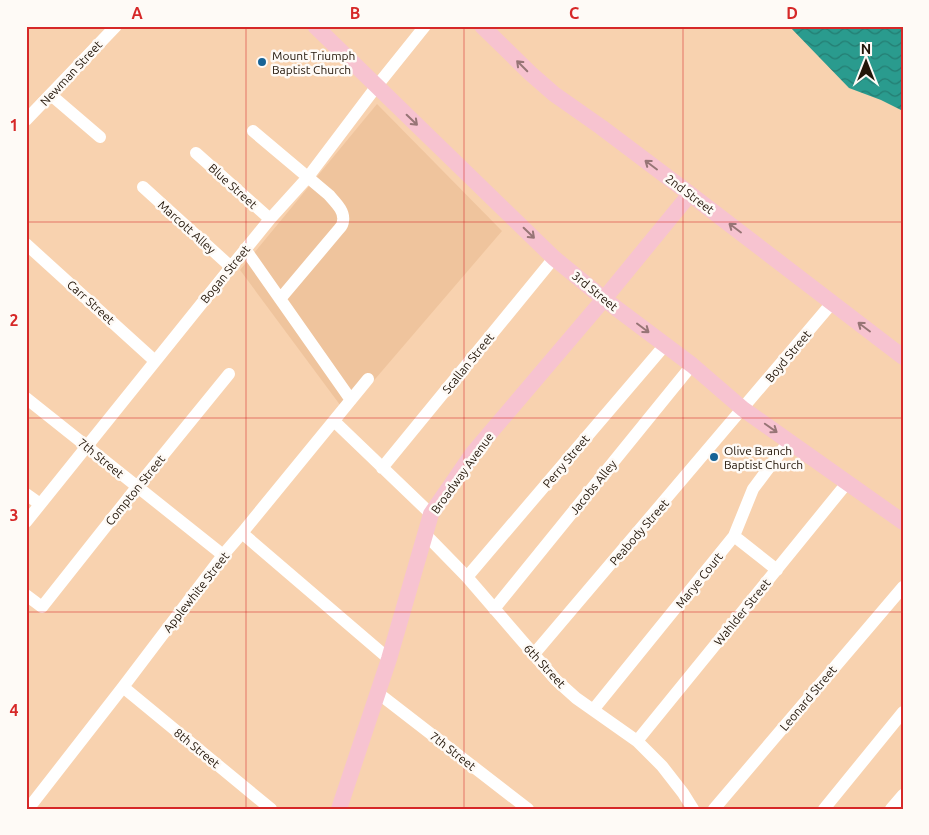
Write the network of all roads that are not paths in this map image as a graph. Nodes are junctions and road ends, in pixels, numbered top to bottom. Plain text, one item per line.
1 (116, 26) edge
2 (315, 26) edge
3 (425, 26) edge
4 (482, 26) edge
5 (376, 87) junction
6 (51, 95) junction
7 (26, 120) edge
8 (253, 131) dead end
9 (100, 137) dead end
10 (196, 153) dead end
11 (308, 177) junction
12 (144, 187) dead end
13 (690, 194) junction
14 (270, 219) junction
15 (26, 244) edge
16 (245, 249) junction
17 (554, 258) junction
18 (231, 267) junction
19 (280, 299) junction
20 (604, 299) junction
21 (832, 303) junction
22 (665, 345) junction
23 (903, 357) edge
24 (155, 361) junction
25 (692, 365) junction
26 (229, 374) dead end
27 (368, 379) dead end
28 (26, 398) edge
29 (351, 400) junction
30 (743, 409) junction
31 (334, 421) junction
32 (789, 441) junction
33 (87, 446) junction
34 (382, 468) junction
35 (847, 483) junction
36 (137, 487) junction
37 (26, 494) edge
38 (40, 504) junction
39 (431, 514) junction
40 (26, 522) edge
41 (903, 522) edge
42 (242, 533) junction
43 (425, 534) junction
44 (734, 536) junction
45 (223, 555) junction
46 (777, 570) junction
47 (467, 577) junction
48 (903, 587) edge
49 (26, 595) edge
50 (494, 609) junction
51 (534, 654) junction
52 (389, 659) junction
53 (123, 687) junction
54 (378, 692) junction
55 (593, 710) junction
56 (903, 712) edge
57 (637, 741) junction
58 (903, 795) edge
59 (32, 804) edge
60 (271, 809) edge
61 (339, 809) edge
62 (528, 809) edge
63 (693, 809) edge
64 (714, 809) edge
65 (824, 809) edge
66 (892, 809) edge

1 - 6 street, Newman Street
2 - 5 main road, 3rd Street
3 - 5 street, Bogan Street
13 -> 4 main road, 2nd Street
5 - 11 street, Bogan Street
5 -> 17 main road, 3rd Street
6 - 7 street, Newman Street
6 - 9 street
8 - 11 street
10 - 14 street, Blue Street
11 - 14 street, Bogan Street
11 - 19 street
12 - 18 street, Marcott Alley
13 - 20 main road, Broadway Avenue
21 -> 13 main road, 2nd Street
14 - 16 street, Bogan Street
15 - 24 street, Carr Street
16 - 18 street, Bogan Street
16 - 19 street
17 - 20 main road, 3rd Street
17 - 34 street, Scallan Street
18 - 24 street, Bogan Street
19 - 29 street
20 -> 22 main road, 3rd Street
20 - 39 main road, Broadway Avenue
23 -> 21 main road, 2nd Street
21 - 30 street, Boyd Street
22 - 25 main road, 3rd Street
22 - 47 street, Perry Street
24 - 33 street, Bogan Street
25 - 30 main road, 3rd Street
25 - 50 street, Jacobs Alley
26 - 36 street, Compton Street
27 - 29 street, Applewhite Street
28 - 33 street, 7th Street
29 - 31 street, Applewhite Street
30 -> 32 main road, 3rd Street
30 - 51 street, Peabody Street
31 - 34 street
31 - 42 street, Applewhite Street
32 - 35 main road, 3rd Street
32 - 44 street, Marye Court
33 - 36 street, 7th Street
33 - 38 street, Bogan Street
34 - 39 street
35 - 41 main road, 3rd Street
35 - 46 street, Wahlder Street
36 - 45 street, 7th Street
36 - 49 street, Compton Street
37 - 38 street
38 - 40 street, Bogan Street
39 - 43 main road, Broadway Avenue
42 - 45 street, Applewhite Street
42 - 52 street
43 - 47 street, 6th Street
43 - 52 main road, Broadway Avenue
44 - 46 street
44 - 55 street, Marye Court
45 - 53 street, Applewhite Street
46 - 57 street, Wahlder Street
47 - 50 street, 6th Street
48 - 64 street, Leonard Street
50 - 51 street, 6th Street
51 - 55 street, 6th Street
52 - 54 main road, Broadway Avenue
53 - 59 street, Applewhite Street
53 - 60 street, 8th Street
54 - 61 main road, Broadway Avenue
54 - 62 street, 7th Street
55 - 57 street, 6th Street
56 - 65 street
57 - 63 street, 6th Street
58 - 66 street

